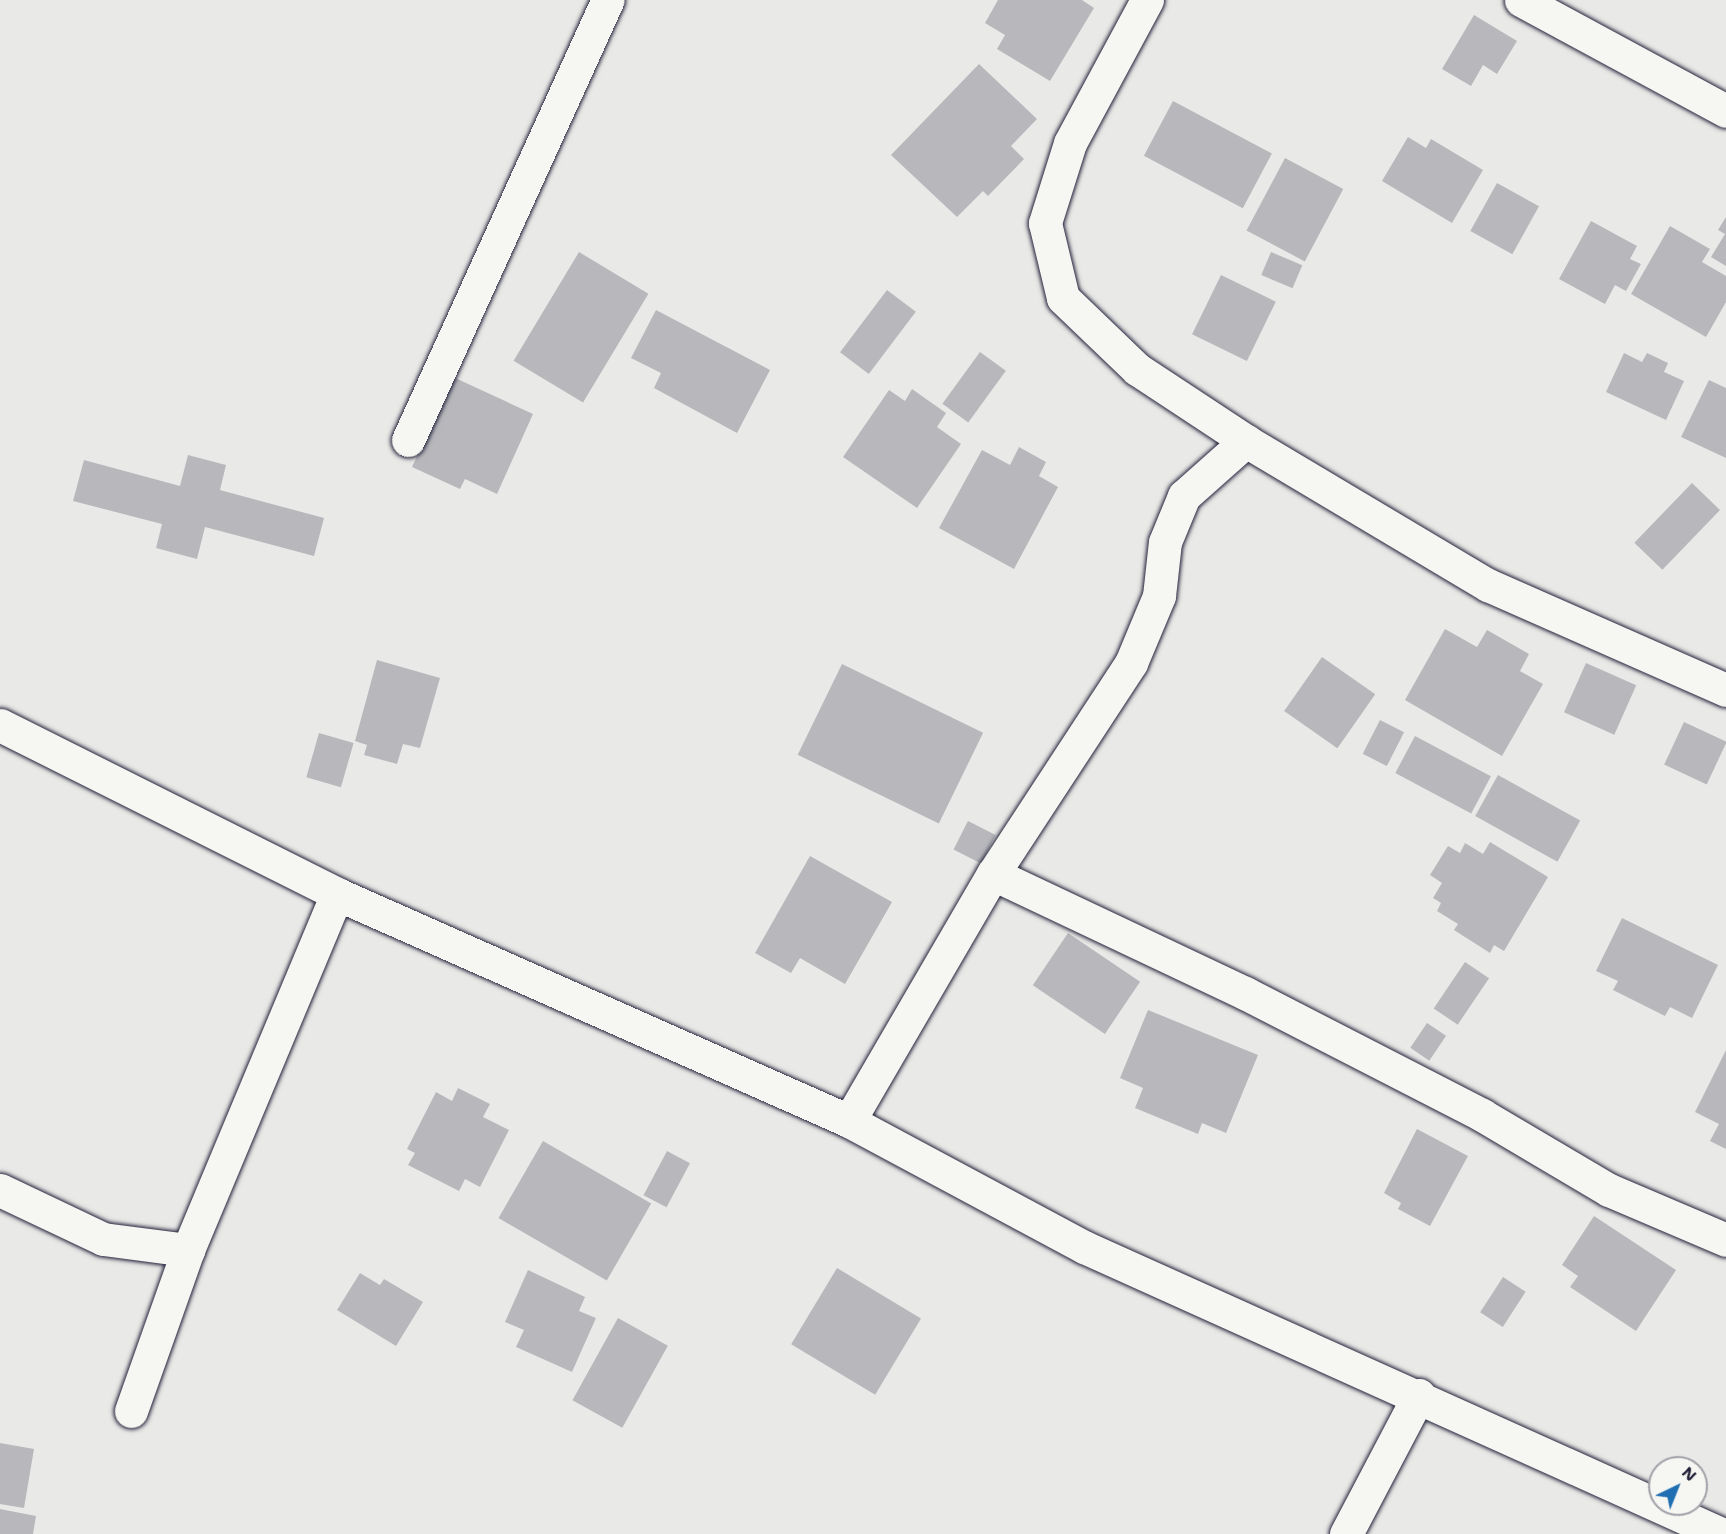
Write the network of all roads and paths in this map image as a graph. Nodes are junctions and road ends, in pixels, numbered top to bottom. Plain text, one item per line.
1 (608, 0) edge
2 (1147, 0) edge
3 (1521, 0) edge
4 (1723, 101) edge
5 (408, 440) dead end
6 (1246, 441) junction
7 (1726, 690) edge
8 (0, 725) edge
9 (993, 874) junction
10 (337, 894) junction
11 (849, 1121) junction
12 (0, 1190) edge
13 (1726, 1240) edge
14 (188, 1250) junction
15 (1419, 1395) junction
16 (131, 1411) dead end
17 (1346, 1534) edge
18 (1721, 1534) edge

1 - 5 street
2 - 6 street
3 - 4 street
6 - 7 street
6 - 9 street
8 - 10 street
9 - 11 street
9 - 13 street
10 - 11 street
10 - 14 street
11 - 15 street
12 - 14 street
14 - 16 street
15 - 17 street
15 - 18 street

